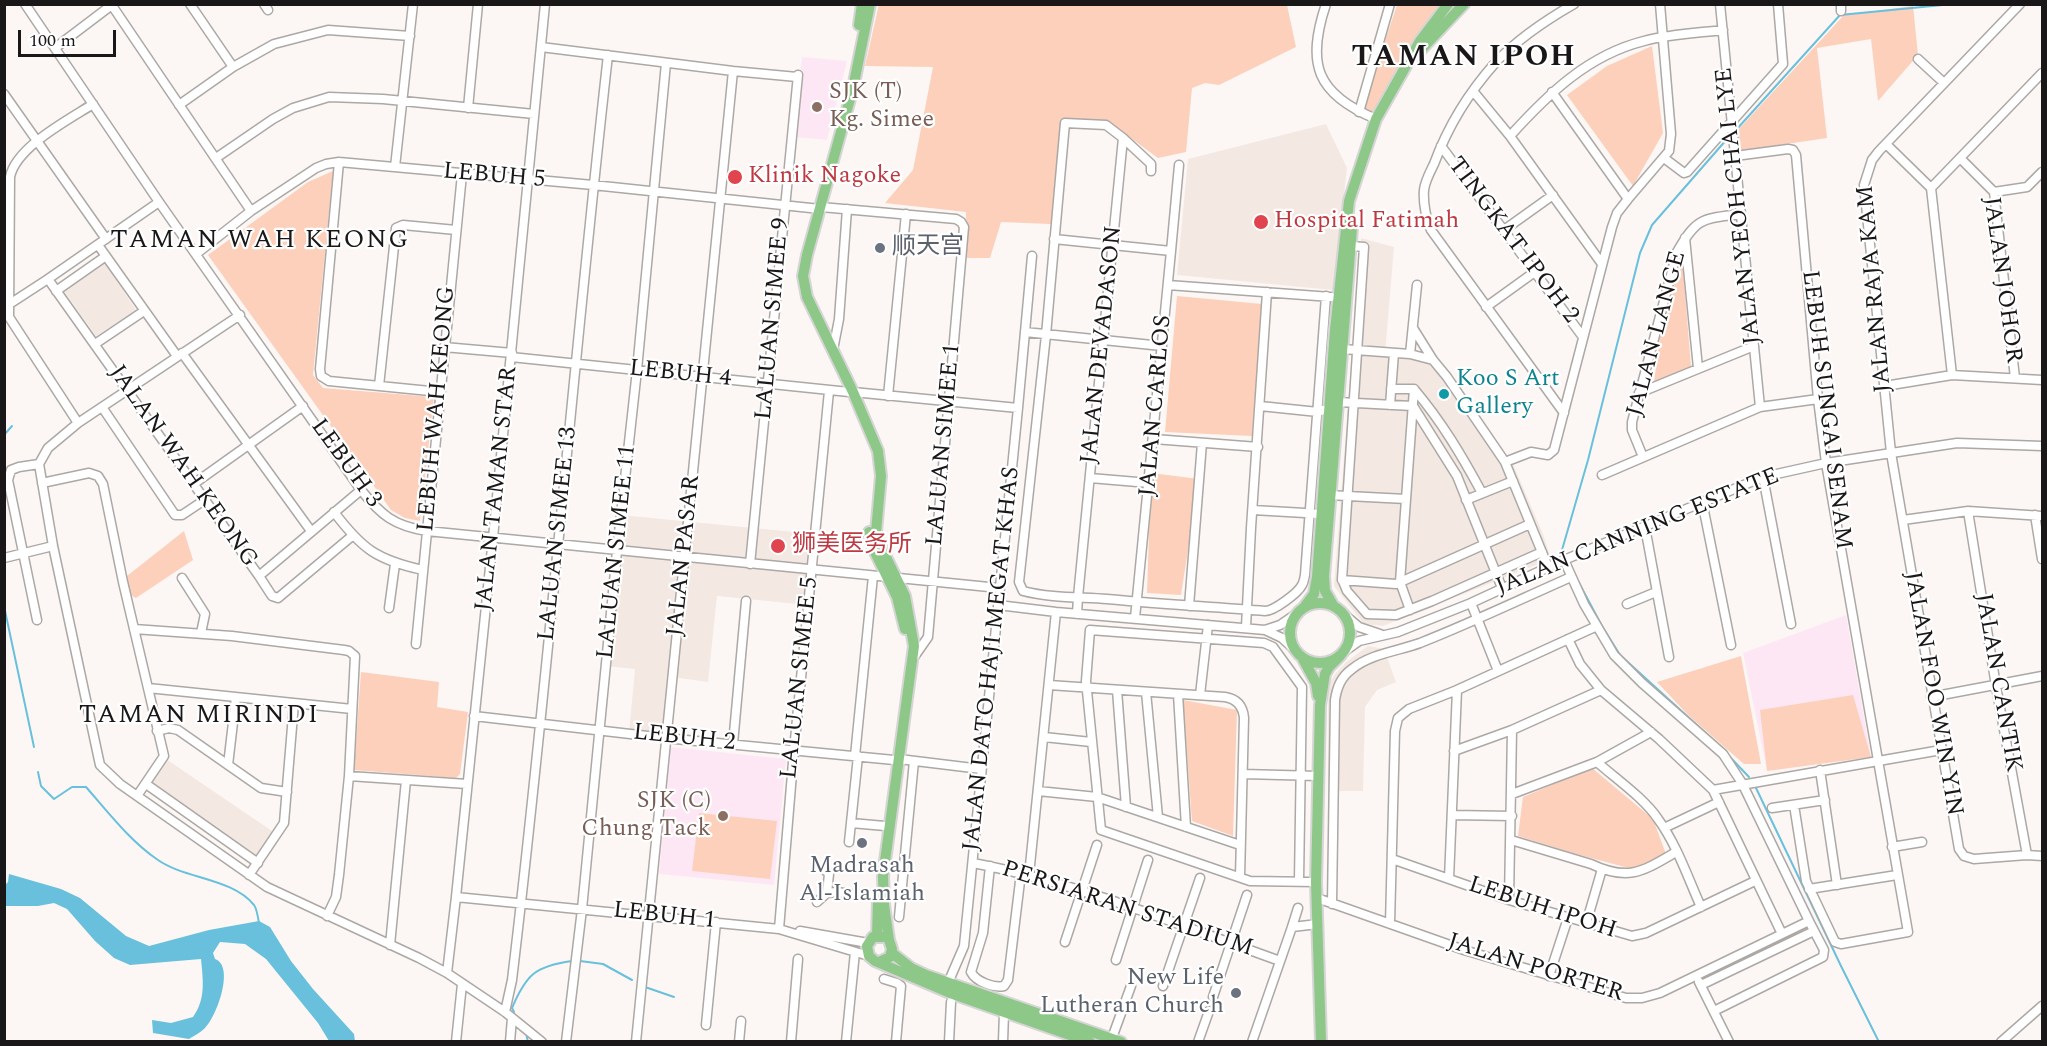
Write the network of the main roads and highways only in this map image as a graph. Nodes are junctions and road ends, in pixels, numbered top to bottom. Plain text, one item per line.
1 (862, 4) edge
2 (870, 4) edge
3 (1448, 4) edge
4 (1456, 4) edge
5 (1464, 4) edge
6 (1426, 45) junction
7 (1411, 59) junction
8 (1353, 192) junction
9 (819, 208) junction
10 (851, 392) junction
11 (1333, 408) junction
12 (892, 577) junction
13 (1333, 605) junction
14 (1302, 609) junction
15 (1297, 652) junction
16 (1342, 653) junction
17 (1320, 705) junction
18 (897, 759) junction
19 (872, 940) junction
20 (889, 940) junction
21 (892, 953) junction
22 (874, 959) junction
23 (1117, 1040) edge
24 (1090, 1041) edge
25 (1321, 1041) edge

1 - 9 main road
2 - 9 main road
3 - 7 main road
4 - 6 main road
5 - 6 main road
6 - 7 main road
7 - 8 main road
8 - 11 main road
8 - 11 main road
9 - 10 main road
9 - 10 main road
10 - 12 main road
11 - 13 main road
11 - 14 main road
12 - 18 main road
12 - 18 main road
13 - 14 main road
13 - 16 main road
14 - 15 main road
15 - 16 main road
15 - 17 main road
16 - 17 main road
17 - 25 main road
18 - 19 main road
18 - 20 main road
19 - 20 main road
19 - 22 main road
20 - 21 main road
21 - 22 main road
21 - 23 main road
22 - 24 main road

